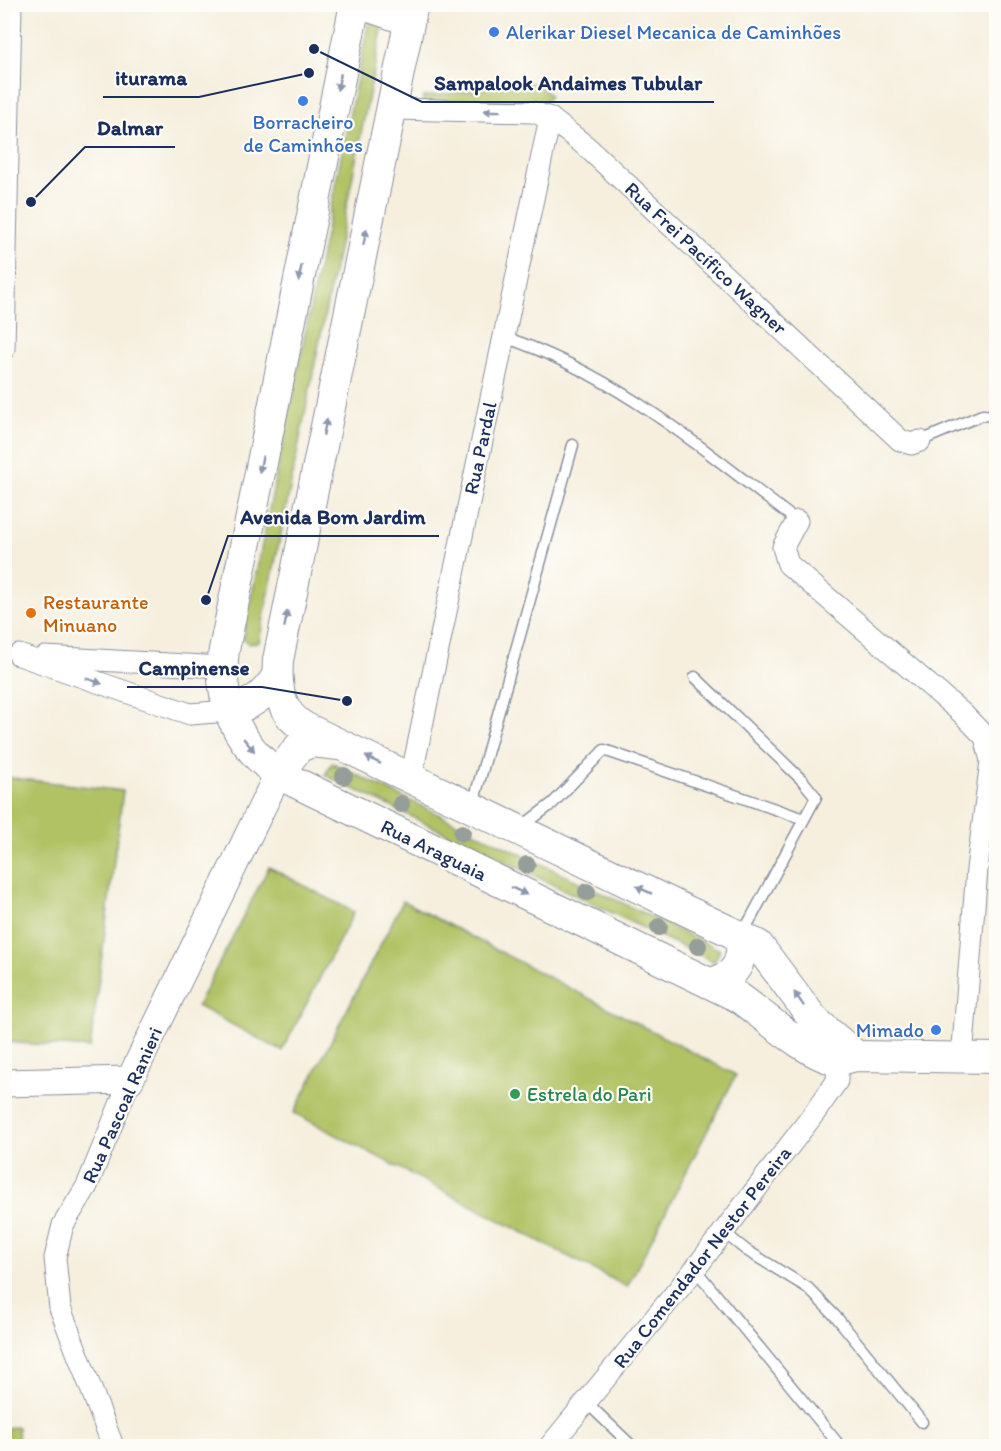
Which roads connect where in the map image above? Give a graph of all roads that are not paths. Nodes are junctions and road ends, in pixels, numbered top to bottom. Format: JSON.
{"nodes":[{"id":1,"x":11,"y":4,"type":"edge"},
{"id":2,"x":352,"y":5,"type":"edge"},
{"id":3,"x":411,"y":15,"type":"edge"},
{"id":4,"x":391,"y":109,"type":"junction"},
{"id":5,"x":550,"y":118,"type":"junction"},
{"id":6,"x":5,"y":263,"type":"edge"},
{"id":7,"x":504,"y":337,"type":"junction"},
{"id":8,"x":4,"y":349,"type":"edge"},
{"id":9,"x":996,"y":416,"type":"edge"},
{"id":10,"x":920,"y":441,"type":"joint"},
{"id":11,"x":573,"y":445,"type":"dead end"},
{"id":12,"x":797,"y":521,"type":"joint"},
{"id":13,"x":12,"y":655,"type":"edge"},
{"id":14,"x":221,"y":667,"type":"junction"},
{"id":15,"x":277,"y":676,"type":"junction"},
{"id":16,"x":695,"y":677,"type":"dead end"},
{"id":17,"x":228,"y":711,"type":"junction"},
{"id":18,"x":341,"y":745,"type":"junction"},
{"id":19,"x":278,"y":774,"type":"junction"},
{"id":20,"x":411,"y":778,"type":"junction"},
{"id":21,"x":472,"y":808,"type":"junction"},
{"id":22,"x":804,"y":819,"type":"junction"},
{"id":23,"x":518,"y":830,"type":"junction"},
{"id":24,"x":741,"y":937,"type":"junction"},
{"id":25,"x":710,"y":983,"type":"junction"},
{"id":26,"x":844,"y":1053,"type":"junction"},
{"id":27,"x":996,"y":1058,"type":"edge"},
{"id":28,"x":962,"y":1059,"type":"junction"},
{"id":29,"x":130,"y":1080,"type":"junction"},
{"id":30,"x":4,"y":1083,"type":"edge"},
{"id":31,"x":722,"y":1231,"type":"junction"},
{"id":32,"x":695,"y":1269,"type":"junction"},
{"id":33,"x":587,"y":1403,"type":"junction"},
{"id":34,"x":922,"y":1422,"type":"dead end"},
{"id":35,"x":113,"y":1446,"type":"edge"},
{"id":36,"x":550,"y":1446,"type":"edge"},
{"id":37,"x":633,"y":1446,"type":"edge"},
{"id":38,"x":840,"y":1446,"type":"edge"}],
"edges":[{"from":1,"to":6,"type":"street"},
{"from":2,"to":3,"type":"street"},
{"from":2,"to":14,"type":"main road","one_way":true},
{"from":3,"to":4,"type":"main road"},
{"from":5,"to":4,"type":"street","name":"Rua Frei Pacífico Wagner","one_way":true},
{"from":15,"to":4,"type":"main road","one_way":true},
{"from":5,"to":7,"type":"street","name":"Rua Pardal"},
{"from":5,"to":10,"type":"street","name":"Rua Frei Pacífico Wagner"},
{"from":6,"to":8,"type":"street"},
{"from":7,"to":12,"type":"lane"},
{"from":7,"to":20,"type":"street","name":"Rua Pardal"},
{"from":9,"to":10,"type":"lane","name":"Rua Frei Pacífico Wagner"},
{"from":11,"to":21,"type":"lane"},
{"from":12,"to":28,"type":"street"},
{"from":13,"to":14,"type":"street"},
{"from":13,"to":17,"type":"street","one_way":true},
{"from":14,"to":17,"type":"main road","name":"Rua Araguaia"},
{"from":15,"to":17,"type":"main road"},
{"from":15,"to":18,"type":"main road"},
{"from":16,"to":22,"type":"lane"},
{"from":17,"to":19,"type":"main road","name":"Rua Araguaia","one_way":true},
{"from":18,"to":19,"type":"main road"},
{"from":20,"to":18,"type":"main road","one_way":true},
{"from":19,"to":25,"type":"main road","name":"Rua Araguaia","one_way":true},
{"from":19,"to":29,"type":"street","name":"Rua Pascoal Ranieri"},
{"from":20,"to":21,"type":"main road"},
{"from":21,"to":23,"type":"main road"},
{"from":22,"to":23,"type":"lane"},
{"from":22,"to":24,"type":"lane"},
{"from":24,"to":23,"type":"main road","one_way":true},
{"from":24,"to":25,"type":"main road"},
{"from":26,"to":24,"type":"main road","one_way":true},
{"from":25,"to":26,"type":"main road","name":"Rua Araguaia"},
{"from":26,"to":28,"type":"main road","name":"Rua Araguaia"},
{"from":26,"to":31,"type":"street","name":"Rua Comendador Nestor Pereira"},
{"from":27,"to":28,"type":"main road","name":"Rua Araguaia"},
{"from":29,"to":30,"type":"street"},
{"from":29,"to":35,"type":"street","name":"Rua Pascoal Ranieri"},
{"from":31,"to":32,"type":"street","name":"Rua Comendador Nestor Pereira"},
{"from":31,"to":34,"type":"lane"},
{"from":32,"to":33,"type":"street","name":"Rua Comendador Nestor Pereira"},
{"from":32,"to":38,"type":"lane"},
{"from":33,"to":36,"type":"street","name":"Rua Comendador Nestor Pereira"},
{"from":33,"to":37,"type":"lane"}]}
